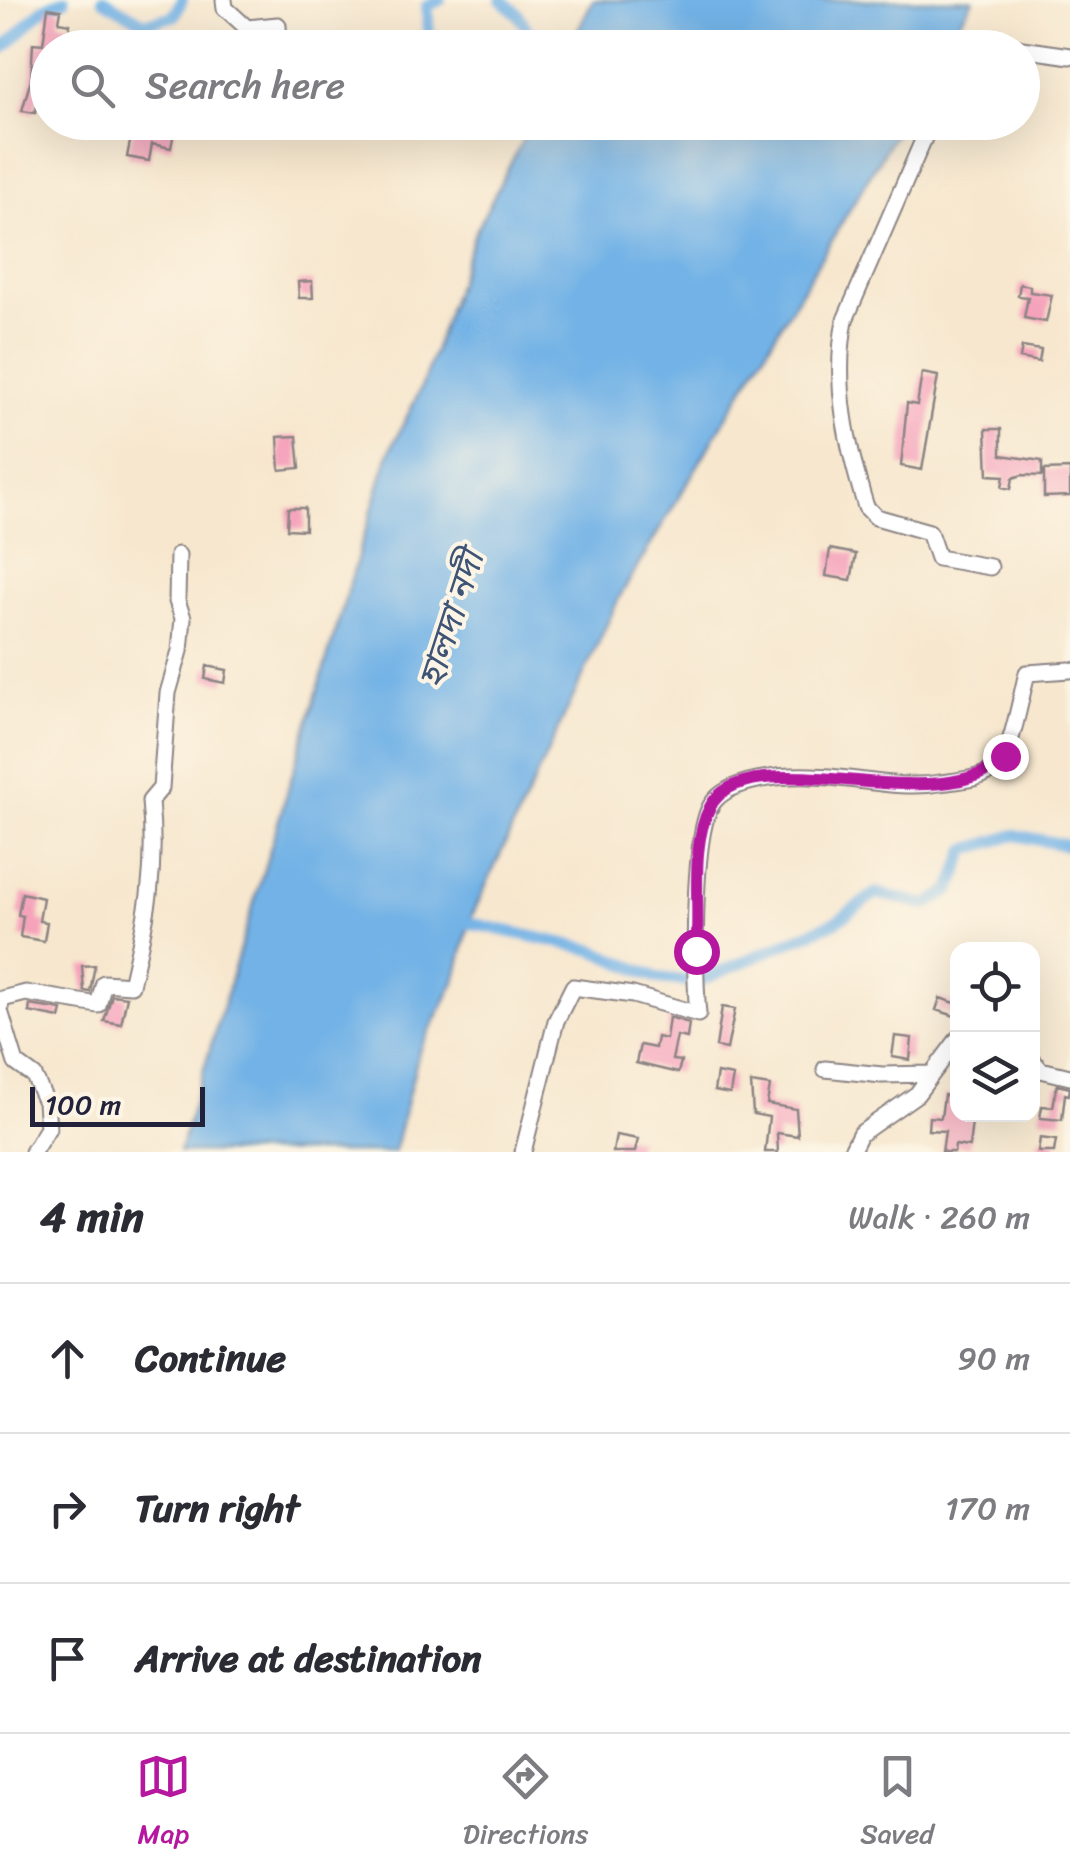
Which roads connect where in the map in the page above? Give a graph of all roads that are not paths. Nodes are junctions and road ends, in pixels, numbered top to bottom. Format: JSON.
{"nodes":[{"id":1,"x":224,"y":0,"type":"edge"},
{"id":2,"x":278,"y":30,"type":"edge"},
{"id":3,"x":1040,"y":51,"type":"edge"},
{"id":4,"x":1070,"y":56,"type":"edge"},
{"id":5,"x":923,"y":140,"type":"edge"},
{"id":6,"x":178,"y":556,"type":"dead end"},
{"id":7,"x":990,"y":567,"type":"dead end"},
{"id":8,"x":1070,"y":670,"type":"edge"},
{"id":9,"x":0,"y":1009,"type":"edge"},
{"id":10,"x":950,"y":1049,"type":"edge"},
{"id":11,"x":825,"y":1069,"type":"dead end"},
{"id":12,"x":1040,"y":1070,"type":"edge"},
{"id":13,"x":931,"y":1074,"type":"junction"},
{"id":14,"x":1070,"y":1077,"type":"edge"},
{"id":15,"x":34,"y":1152,"type":"edge"},
{"id":16,"x":523,"y":1152,"type":"edge"},
{"id":17,"x":851,"y":1152,"type":"edge"}],
"edges":[{"from":1,"to":2,"type":"street"},
{"from":3,"to":4,"type":"street"},
{"from":5,"to":7,"type":"street"},
{"from":6,"to":9,"type":"street"},
{"from":8,"to":16,"type":"street"},
{"from":9,"to":15,"type":"street"},
{"from":10,"to":13,"type":"street"},
{"from":11,"to":13,"type":"street"},
{"from":12,"to":14,"type":"street"},
{"from":13,"to":17,"type":"street"}]}
